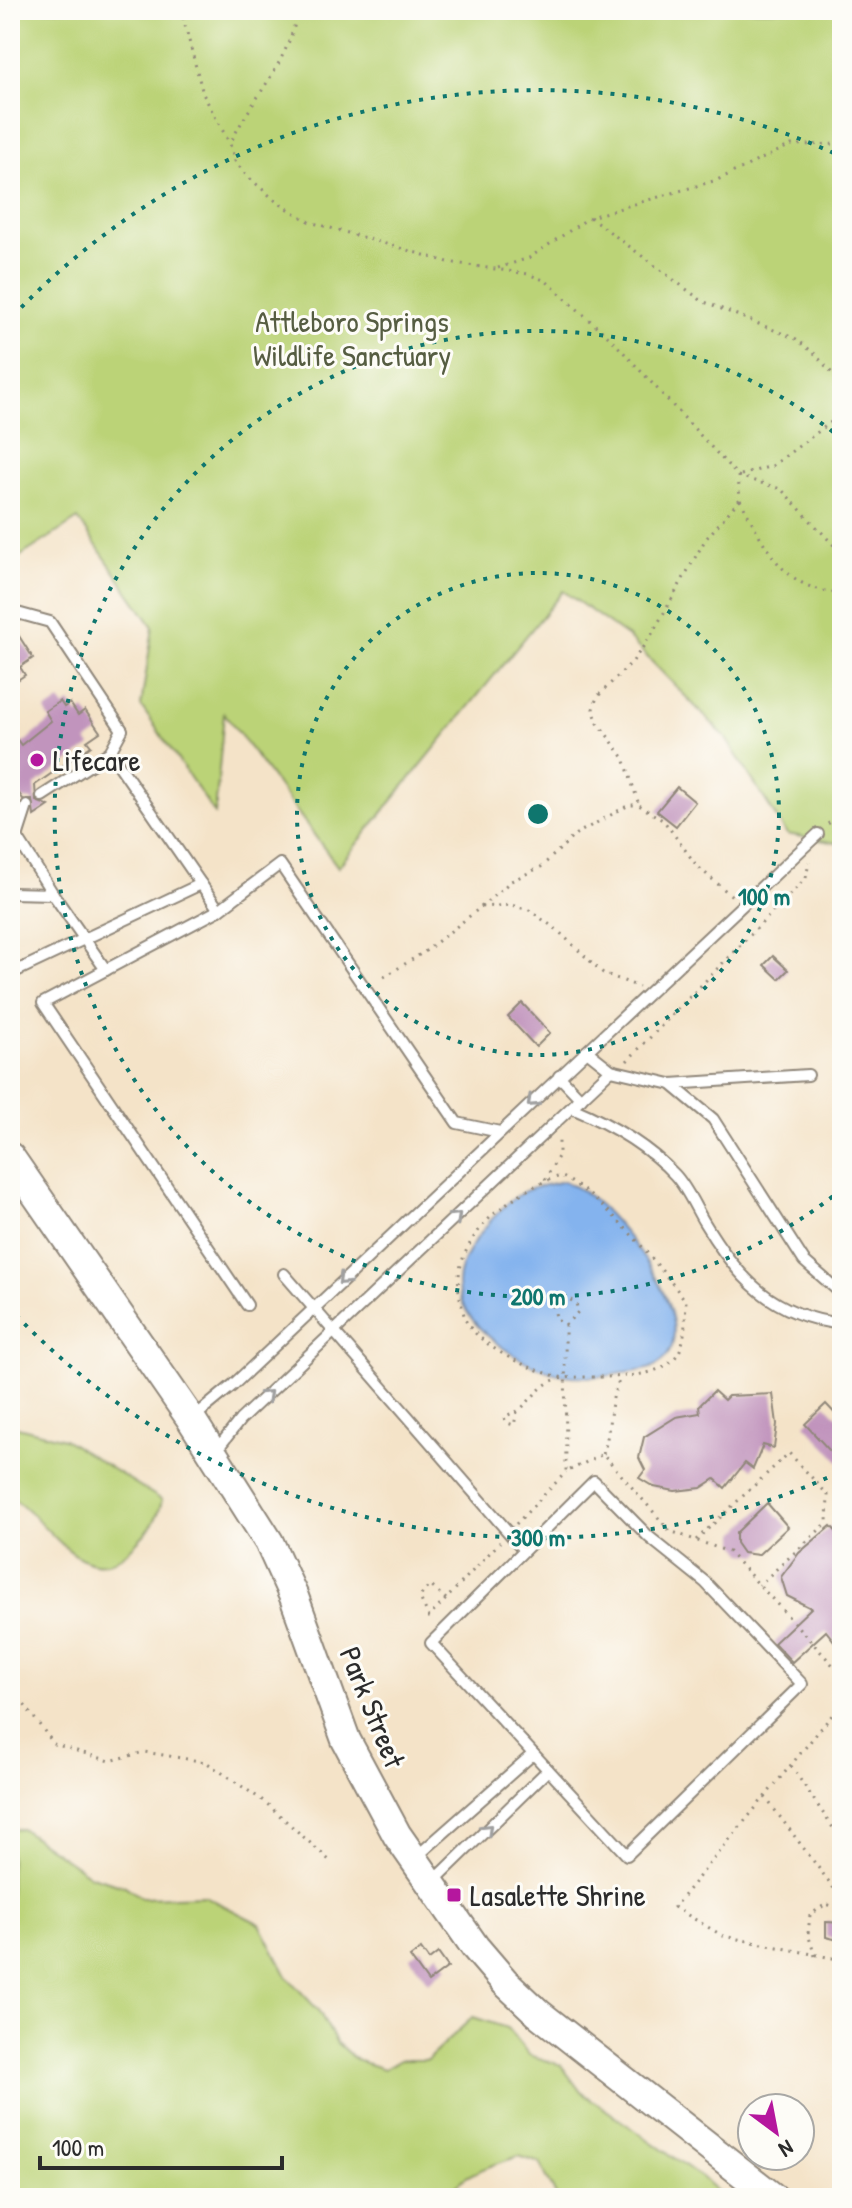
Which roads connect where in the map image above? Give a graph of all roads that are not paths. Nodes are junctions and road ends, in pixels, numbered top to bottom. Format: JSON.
{"nodes":[{"id":1,"x":10,"y":611,"type":"edge"},
{"id":2,"x":110,"y":752,"type":"junction"},
{"id":3,"x":42,"y":796,"type":"dead end"},
{"id":4,"x":27,"y":806,"type":"dead end"},
{"id":5,"x":818,"y":834,"type":"road end"},
{"id":6,"x":201,"y":884,"type":"junction"},
{"id":7,"x":10,"y":893,"type":"edge"},
{"id":8,"x":53,"y":894,"type":"junction"},
{"id":9,"x":219,"y":910,"type":"junction"},
{"id":10,"x":84,"y":939,"type":"junction"},
{"id":11,"x":106,"y":970,"type":"junction"},
{"id":12,"x":10,"y":974,"type":"edge"},
{"id":13,"x":587,"y":1051,"type":"junction"},
{"id":14,"x":611,"y":1070,"type":"junction"},
{"id":15,"x":808,"y":1075,"type":"dead end"},
{"id":16,"x":559,"y":1076,"type":"junction"},
{"id":17,"x":671,"y":1084,"type":"junction"},
{"id":18,"x":581,"y":1099,"type":"junction"},
{"id":19,"x":572,"y":1108,"type":"junction"},
{"id":20,"x":500,"y":1132,"type":"junction"},
{"id":21,"x":10,"y":1157,"type":"edge"},
{"id":22,"x":284,"y":1274,"type":"dead end"},
{"id":23,"x":842,"y":1294,"type":"edge"},
{"id":24,"x":247,"y":1305,"type":"dead end"},
{"id":25,"x":315,"y":1308,"type":"junction"},
{"id":26,"x":842,"y":1324,"type":"edge"},
{"id":27,"x":337,"y":1331,"type":"junction"},
{"id":28,"x":191,"y":1419,"type":"junction"},
{"id":29,"x":214,"y":1452,"type":"junction"},
{"id":30,"x":523,"y":1549,"type":"junction"},
{"id":31,"x":533,"y":1754,"type":"junction"},
{"id":32,"x":548,"y":1770,"type":"junction"},
{"id":33,"x":414,"y":1860,"type":"junction"},
{"id":34,"x":431,"y":1883,"type":"junction"},
{"id":35,"x":774,"y":2198,"type":"edge"}],
"edges":[{"from":1,"to":2,"type":"lane"},
{"from":2,"to":3,"type":"lane"},
{"from":2,"to":6,"type":"lane"},
{"from":4,"to":8,"type":"lane"},
{"from":5,"to":13,"type":"lane"},
{"from":6,"to":9,"type":"lane"},
{"from":6,"to":10,"type":"lane"},
{"from":7,"to":8,"type":"lane"},
{"from":8,"to":10,"type":"lane"},
{"from":9,"to":11,"type":"lane"},
{"from":9,"to":20,"type":"lane"},
{"from":10,"to":11,"type":"lane"},
{"from":10,"to":12,"type":"lane"},
{"from":11,"to":24,"type":"lane"},
{"from":13,"to":14,"type":"lane"},
{"from":13,"to":16,"type":"lane"},
{"from":14,"to":17,"type":"lane"},
{"from":14,"to":18,"type":"lane"},
{"from":15,"to":17,"type":"lane"},
{"from":16,"to":18,"type":"lane"},
{"from":16,"to":20,"type":"lane","one_way":true},
{"from":17,"to":23,"type":"lane"},
{"from":18,"to":19,"type":"lane"},
{"from":19,"to":26,"type":"lane"},
{"from":27,"to":19,"type":"lane","one_way":true},
{"from":20,"to":25,"type":"lane","one_way":true},
{"from":21,"to":28,"type":"main road","name":"Park Street"},
{"from":22,"to":25,"type":"lane"},
{"from":25,"to":27,"type":"lane"},
{"from":25,"to":28,"type":"lane"},
{"from":29,"to":27,"type":"lane","one_way":true},
{"from":27,"to":30,"type":"lane"},
{"from":28,"to":29,"type":"main road","name":"Park Street"},
{"from":29,"to":33,"type":"main road","name":"Park Street"},
{"from":30,"to":31,"type":"lane"},
{"from":30,"to":32,"type":"lane"},
{"from":31,"to":32,"type":"lane"},
{"from":31,"to":33,"type":"lane"},
{"from":34,"to":32,"type":"lane","one_way":true},
{"from":33,"to":34,"type":"main road","name":"Park Street"},
{"from":34,"to":35,"type":"main road","name":"Park Street"}]}
